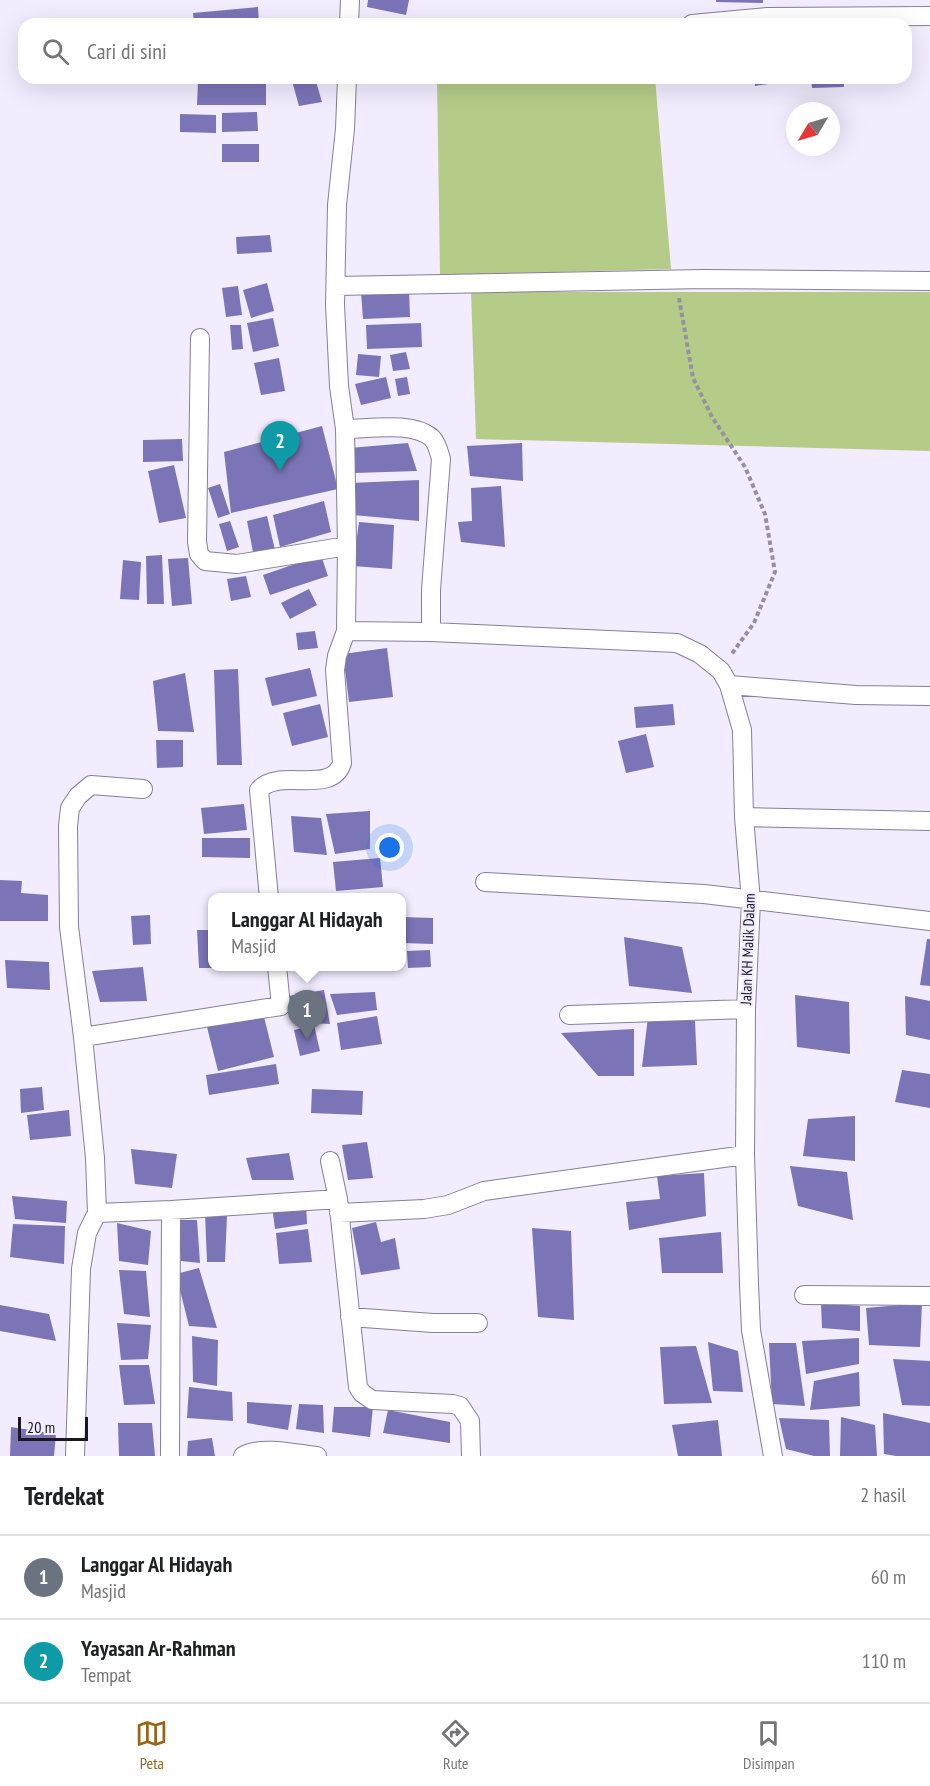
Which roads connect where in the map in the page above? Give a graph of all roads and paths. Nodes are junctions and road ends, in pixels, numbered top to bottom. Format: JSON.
{"nodes":[{"id":1,"x":350,"y":0,"type":"edge"},
{"id":2,"x":884,"y":8,"type":"edge"},
{"id":3,"x":930,"y":16,"type":"edge"},
{"id":4,"x":349,"y":18,"type":"edge"},
{"id":5,"x":756,"y":18,"type":"edge"},
{"id":6,"x":347,"y":84,"type":"edge"},
{"id":7,"x":676,"y":280,"type":"junction"},
{"id":8,"x":930,"y":281,"type":"edge"},
{"id":9,"x":336,"y":286,"type":"junction"},
{"id":10,"x":200,"y":338,"type":"dead end"},
{"id":11,"x":345,"y":429,"type":"junction"},
{"id":12,"x":347,"y":546,"type":"junction"},
{"id":13,"x":346,"y":631,"type":"junction"},
{"id":14,"x":431,"y":632,"type":"junction"},
{"id":15,"x":725,"y":678,"type":"junction"},
{"id":16,"x":930,"y":696,"type":"edge"},
{"id":17,"x":143,"y":789,"type":"dead end"},
{"id":18,"x":744,"y":817,"type":"junction"},
{"id":19,"x":930,"y":821,"type":"edge"},
{"id":20,"x":485,"y":882,"type":"dead end"},
{"id":21,"x":270,"y":893,"type":"edge"},
{"id":22,"x":751,"y":901,"type":"junction"},
{"id":23,"x":930,"y":921,"type":"edge"},
{"id":24,"x":278,"y":971,"type":"edge"},
{"id":25,"x":746,"y":1009,"type":"junction"},
{"id":26,"x":569,"y":1015,"type":"dead end"},
{"id":27,"x":83,"y":1037,"type":"junction"},
{"id":28,"x":745,"y":1155,"type":"junction"},
{"id":29,"x":330,"y":1161,"type":"dead end"},
{"id":30,"x":339,"y":1206,"type":"junction"},
{"id":31,"x":171,"y":1210,"type":"junction"},
{"id":32,"x":97,"y":1213,"type":"junction"},
{"id":33,"x":804,"y":1295,"type":"dead end"},
{"id":34,"x":930,"y":1296,"type":"edge"},
{"id":35,"x":350,"y":1317,"type":"junction"},
{"id":36,"x":478,"y":1323,"type":"dead end"},
{"id":37,"x":75,"y":1456,"type":"edge"},
{"id":38,"x":170,"y":1456,"type":"edge"},
{"id":39,"x":243,"y":1456,"type":"edge"},
{"id":40,"x":317,"y":1456,"type":"edge"},
{"id":41,"x":471,"y":1456,"type":"edge"},
{"id":42,"x":773,"y":1456,"type":"edge"}],
"edges":[{"from":1,"to":4,"type":"street"},
{"from":2,"to":3,"type":"street"},
{"from":2,"to":5,"type":"street"},
{"from":6,"to":9,"type":"street"},
{"from":7,"to":8,"type":"street"},
{"from":7,"to":9,"type":"street"},
{"from":7,"to":15,"type":"path"},
{"from":9,"to":11,"type":"street"},
{"from":10,"to":12,"type":"street"},
{"from":11,"to":12,"type":"street"},
{"from":11,"to":14,"type":"street"},
{"from":12,"to":13,"type":"street"},
{"from":13,"to":14,"type":"street"},
{"from":13,"to":21,"type":"street"},
{"from":14,"to":15,"type":"street"},
{"from":15,"to":16,"type":"street"},
{"from":15,"to":18,"type":"street","name":"Jalan KH Malik Dalam"},
{"from":17,"to":27,"type":"street"},
{"from":18,"to":19,"type":"street"},
{"from":18,"to":22,"type":"street","name":"Jalan KH Malik Dalam"},
{"from":20,"to":22,"type":"street"},
{"from":22,"to":23,"type":"street"},
{"from":22,"to":25,"type":"street","name":"Jalan KH Malik Dalam"},
{"from":24,"to":27,"type":"street"},
{"from":25,"to":26,"type":"street"},
{"from":25,"to":28,"type":"street","name":"Jalan KH Malik Dalam"},
{"from":27,"to":32,"type":"street"},
{"from":28,"to":30,"type":"street"},
{"from":28,"to":42,"type":"street","name":"Jalan KH Malik Dalam"},
{"from":29,"to":30,"type":"street"},
{"from":30,"to":31,"type":"street"},
{"from":30,"to":35,"type":"street"},
{"from":31,"to":32,"type":"street"},
{"from":31,"to":38,"type":"street"},
{"from":32,"to":37,"type":"street"},
{"from":33,"to":34,"type":"street"},
{"from":35,"to":36,"type":"street"},
{"from":35,"to":41,"type":"street"},
{"from":39,"to":40,"type":"street"}]}
